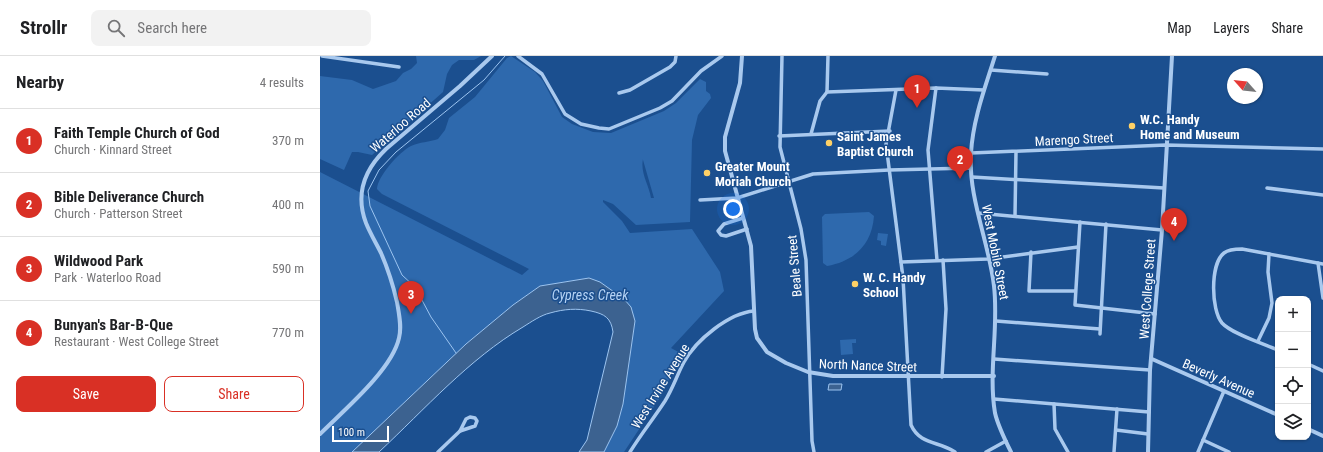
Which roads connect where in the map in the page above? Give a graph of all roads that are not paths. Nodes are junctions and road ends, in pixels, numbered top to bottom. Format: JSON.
{"nodes":[{"id":1,"x":322,"y":56,"type":"edge"},
{"id":2,"x":492,"y":56,"type":"edge"},
{"id":3,"x":518,"y":56,"type":"edge"},
{"id":4,"x":676,"y":56,"type":"edge"},
{"id":5,"x":722,"y":56,"type":"edge"},
{"id":6,"x":742,"y":56,"type":"edge"},
{"id":7,"x":782,"y":56,"type":"edge"},
{"id":8,"x":828,"y":56,"type":"edge"},
{"id":9,"x":995,"y":56,"type":"edge"},
{"id":10,"x":1172,"y":56,"type":"edge"},
{"id":11,"x":399,"y":67,"type":"dead end"},
{"id":12,"x":991,"y":70,"type":"junction"},
{"id":13,"x":1047,"y":74,"type":"dead end"},
{"id":14,"x":936,"y":88,"type":"junction"},
{"id":15,"x":896,"y":90,"type":"junction"},
{"id":16,"x":984,"y":90,"type":"junction"},
{"id":17,"x":827,"y":92,"type":"junction"},
{"id":18,"x":619,"y":93,"type":"dead end"},
{"id":19,"x":890,"y":131,"type":"junction"},
{"id":20,"x":811,"y":134,"type":"junction"},
{"id":21,"x":779,"y":136,"type":"junction"},
{"id":22,"x":1166,"y":145,"type":"junction"},
{"id":23,"x":1323,"y":149,"type":"edge"},
{"id":24,"x":1016,"y":152,"type":"junction"},
{"id":25,"x":971,"y":153,"type":"junction"},
{"id":26,"x":971,"y":168,"type":"junction"},
{"id":27,"x":929,"y":169,"type":"junction"},
{"id":28,"x":888,"y":170,"type":"junction"},
{"id":29,"x":972,"y":177,"type":"junction"},
{"id":30,"x":1016,"y":180,"type":"junction"},
{"id":31,"x":788,"y":181,"type":"junction"},
{"id":32,"x":1164,"y":188,"type":"junction"},
{"id":33,"x":1267,"y":188,"type":"dead end"},
{"id":34,"x":1323,"y":195,"type":"edge"},
{"id":35,"x":737,"y":198,"type":"junction"},
{"id":36,"x":700,"y":200,"type":"dead end"},
{"id":37,"x":978,"y":213,"type":"junction"},
{"id":38,"x":1015,"y":216,"type":"junction"},
{"id":39,"x":743,"y":218,"type":"junction"},
{"id":40,"x":1080,"y":222,"type":"junction"},
{"id":41,"x":1106,"y":224,"type":"junction"},
{"id":42,"x":747,"y":230,"type":"junction"},
{"id":43,"x":1162,"y":230,"type":"junction"},
{"id":44,"x":1078,"y":247,"type":"junction"},
{"id":45,"x":1031,"y":252,"type":"junction"},
{"id":46,"x":1269,"y":254,"type":"junction"},
{"id":47,"x":988,"y":258,"type":"junction"},
{"id":48,"x":937,"y":260,"type":"junction"},
{"id":49,"x":944,"y":260,"type":"junction"},
{"id":50,"x":901,"y":262,"type":"junction"},
{"id":51,"x":1318,"y":263,"type":"junction"},
{"id":52,"x":1323,"y":264,"type":"edge"},
{"id":53,"x":1075,"y":291,"type":"junction"},
{"id":54,"x":1323,"y":298,"type":"edge"},
{"id":55,"x":1101,"y":309,"type":"junction"},
{"id":56,"x":754,"y":311,"type":"junction"},
{"id":57,"x":1156,"y":314,"type":"junction"},
{"id":58,"x":996,"y":321,"type":"junction"},
{"id":59,"x":1100,"y":329,"type":"junction"},
{"id":60,"x":1100,"y":334,"type":"dead end"},
{"id":61,"x":1258,"y":341,"type":"junction"},
{"id":62,"x":1275,"y":349,"type":"edge"},
{"id":63,"x":994,"y":359,"type":"junction"},
{"id":64,"x":1152,"y":359,"type":"junction"},
{"id":65,"x":1311,"y":365,"type":"edge"},
{"id":66,"x":1150,"y":370,"type":"junction"},
{"id":67,"x":1323,"y":371,"type":"edge"},
{"id":68,"x":808,"y":372,"type":"junction"},
{"id":69,"x":994,"y":376,"type":"junction"},
{"id":70,"x":909,"y":377,"type":"junction"},
{"id":71,"x":942,"y":377,"type":"junction"},
{"id":72,"x":1224,"y":391,"type":"junction"},
{"id":73,"x":994,"y":399,"type":"junction"},
{"id":74,"x":1054,"y":404,"type":"junction"},
{"id":75,"x":1117,"y":409,"type":"junction"},
{"id":76,"x":1149,"y":412,"type":"junction"},
{"id":77,"x":1275,"y":414,"type":"edge"},
{"id":78,"x":1116,"y":430,"type":"junction"},
{"id":79,"x":1311,"y":430,"type":"edge"},
{"id":80,"x":460,"y":431,"type":"junction"},
{"id":81,"x":320,"y":434,"type":"edge"},
{"id":82,"x":1148,"y":434,"type":"junction"},
{"id":83,"x":1323,"y":436,"type":"edge"},
{"id":84,"x":1203,"y":440,"type":"junction"},
{"id":85,"x":1006,"y":442,"type":"junction"},
{"id":86,"x":438,"y":452,"type":"edge"},
{"id":87,"x":630,"y":452,"type":"edge"},
{"id":88,"x":814,"y":452,"type":"edge"},
{"id":89,"x":955,"y":452,"type":"edge"},
{"id":90,"x":986,"y":452,"type":"edge"},
{"id":91,"x":1011,"y":452,"type":"edge"},
{"id":92,"x":1068,"y":452,"type":"edge"},
{"id":93,"x":1114,"y":452,"type":"edge"},
{"id":94,"x":1148,"y":452,"type":"edge"},
{"id":95,"x":1198,"y":452,"type":"edge"},
{"id":96,"x":1229,"y":452,"type":"edge"}],
"edges":[{"from":1,"to":11,"type":"street"},
{"from":2,"to":81,"type":"street","name":"Waterloo Road"},
{"from":3,"to":5,"type":"street"},
{"from":4,"to":18,"type":"street"},
{"from":6,"to":35,"type":"street"},
{"from":7,"to":21,"type":"street","name":"Beale Street"},
{"from":8,"to":17,"type":"street"},
{"from":9,"to":12,"type":"street","name":"West Mobile Street"},
{"from":10,"to":22,"type":"street","name":"West College Street"},
{"from":12,"to":13,"type":"street"},
{"from":12,"to":16,"type":"street","name":"West Mobile Street"},
{"from":14,"to":15,"type":"street"},
{"from":14,"to":16,"type":"street"},
{"from":14,"to":27,"type":"street"},
{"from":15,"to":17,"type":"street"},
{"from":15,"to":19,"type":"street"},
{"from":16,"to":25,"type":"street","name":"West Mobile Street"},
{"from":17,"to":20,"type":"street"},
{"from":19,"to":20,"type":"street"},
{"from":19,"to":28,"type":"street"},
{"from":20,"to":21,"type":"street"},
{"from":21,"to":31,"type":"street","name":"Beale Street"},
{"from":22,"to":23,"type":"street","name":"Marengo Street"},
{"from":22,"to":24,"type":"street","name":"Marengo Street"},
{"from":22,"to":32,"type":"street","name":"West College Street"},
{"from":24,"to":25,"type":"street","name":"Marengo Street"},
{"from":24,"to":30,"type":"street"},
{"from":25,"to":26,"type":"street","name":"West Mobile Street"},
{"from":26,"to":27,"type":"street"},
{"from":26,"to":29,"type":"street","name":"West Mobile Street"},
{"from":27,"to":28,"type":"street"},
{"from":27,"to":48,"type":"street"},
{"from":28,"to":31,"type":"street"},
{"from":28,"to":50,"type":"street"},
{"from":29,"to":30,"type":"street"},
{"from":29,"to":37,"type":"street","name":"West Mobile Street"},
{"from":30,"to":32,"type":"street"},
{"from":30,"to":38,"type":"street"},
{"from":31,"to":35,"type":"street"},
{"from":31,"to":68,"type":"street","name":"Beale Street"},
{"from":32,"to":43,"type":"street","name":"West College Street"},
{"from":33,"to":34,"type":"street"},
{"from":35,"to":36,"type":"street"},
{"from":35,"to":39,"type":"street"},
{"from":37,"to":38,"type":"street"},
{"from":37,"to":47,"type":"street","name":"West Mobile Street"},
{"from":38,"to":40,"type":"street"},
{"from":39,"to":42,"type":"street"},
{"from":39,"to":42,"type":"street"},
{"from":40,"to":41,"type":"street"},
{"from":40,"to":44,"type":"street"},
{"from":41,"to":43,"type":"street"},
{"from":41,"to":55,"type":"street"},
{"from":42,"to":56,"type":"street"},
{"from":43,"to":57,"type":"street","name":"West College Street"},
{"from":44,"to":45,"type":"street"},
{"from":44,"to":53,"type":"street"},
{"from":45,"to":47,"type":"street"},
{"from":45,"to":53,"type":"street"},
{"from":46,"to":51,"type":"street"},
{"from":46,"to":61,"type":"street"},
{"from":46,"to":61,"type":"street"},
{"from":47,"to":49,"type":"street"},
{"from":47,"to":58,"type":"street","name":"West Mobile Street"},
{"from":48,"to":49,"type":"street"},
{"from":48,"to":50,"type":"street"},
{"from":49,"to":71,"type":"street"},
{"from":50,"to":70,"type":"street"},
{"from":51,"to":52,"type":"street"},
{"from":51,"to":54,"type":"street"},
{"from":53,"to":55,"type":"street"},
{"from":55,"to":57,"type":"street"},
{"from":55,"to":59,"type":"street"},
{"from":56,"to":68,"type":"street","name":"North Nance Street"},
{"from":56,"to":87,"type":"street","name":"West Irvine Avenue"},
{"from":57,"to":64,"type":"street","name":"West College Street"},
{"from":58,"to":59,"type":"street"},
{"from":58,"to":63,"type":"street","name":"West Mobile Street"},
{"from":59,"to":60,"type":"street"},
{"from":61,"to":62,"type":"street"},
{"from":63,"to":66,"type":"street"},
{"from":63,"to":69,"type":"street","name":"West Mobile Street"},
{"from":64,"to":66,"type":"street","name":"West College Street"},
{"from":64,"to":72,"type":"street","name":"Beverly Avenue"},
{"from":65,"to":67,"type":"street"},
{"from":66,"to":76,"type":"street","name":"West College Street"},
{"from":68,"to":70,"type":"street","name":"North Nance Street"},
{"from":68,"to":88,"type":"street","name":"Beale Street"},
{"from":69,"to":71,"type":"street","name":"North Nance Street"},
{"from":69,"to":73,"type":"street","name":"West Mobile Street"},
{"from":70,"to":71,"type":"street","name":"North Nance Street"},
{"from":70,"to":89,"type":"street"},
{"from":72,"to":77,"type":"street","name":"Beverly Avenue"},
{"from":72,"to":84,"type":"street"},
{"from":73,"to":74,"type":"street"},
{"from":73,"to":85,"type":"street","name":"West Mobile Street"},
{"from":74,"to":75,"type":"street"},
{"from":74,"to":92,"type":"street"},
{"from":75,"to":76,"type":"street"},
{"from":75,"to":78,"type":"street"},
{"from":76,"to":82,"type":"street","name":"West College Street"},
{"from":78,"to":82,"type":"street"},
{"from":78,"to":93,"type":"street"},
{"from":79,"to":83,"type":"street"},
{"from":80,"to":80,"type":"street"},
{"from":80,"to":86,"type":"street"},
{"from":82,"to":94,"type":"street","name":"West College Street"},
{"from":84,"to":95,"type":"street"},
{"from":84,"to":96,"type":"street"},
{"from":85,"to":90,"type":"street"},
{"from":85,"to":91,"type":"street","name":"West Mobile Street"}]}
